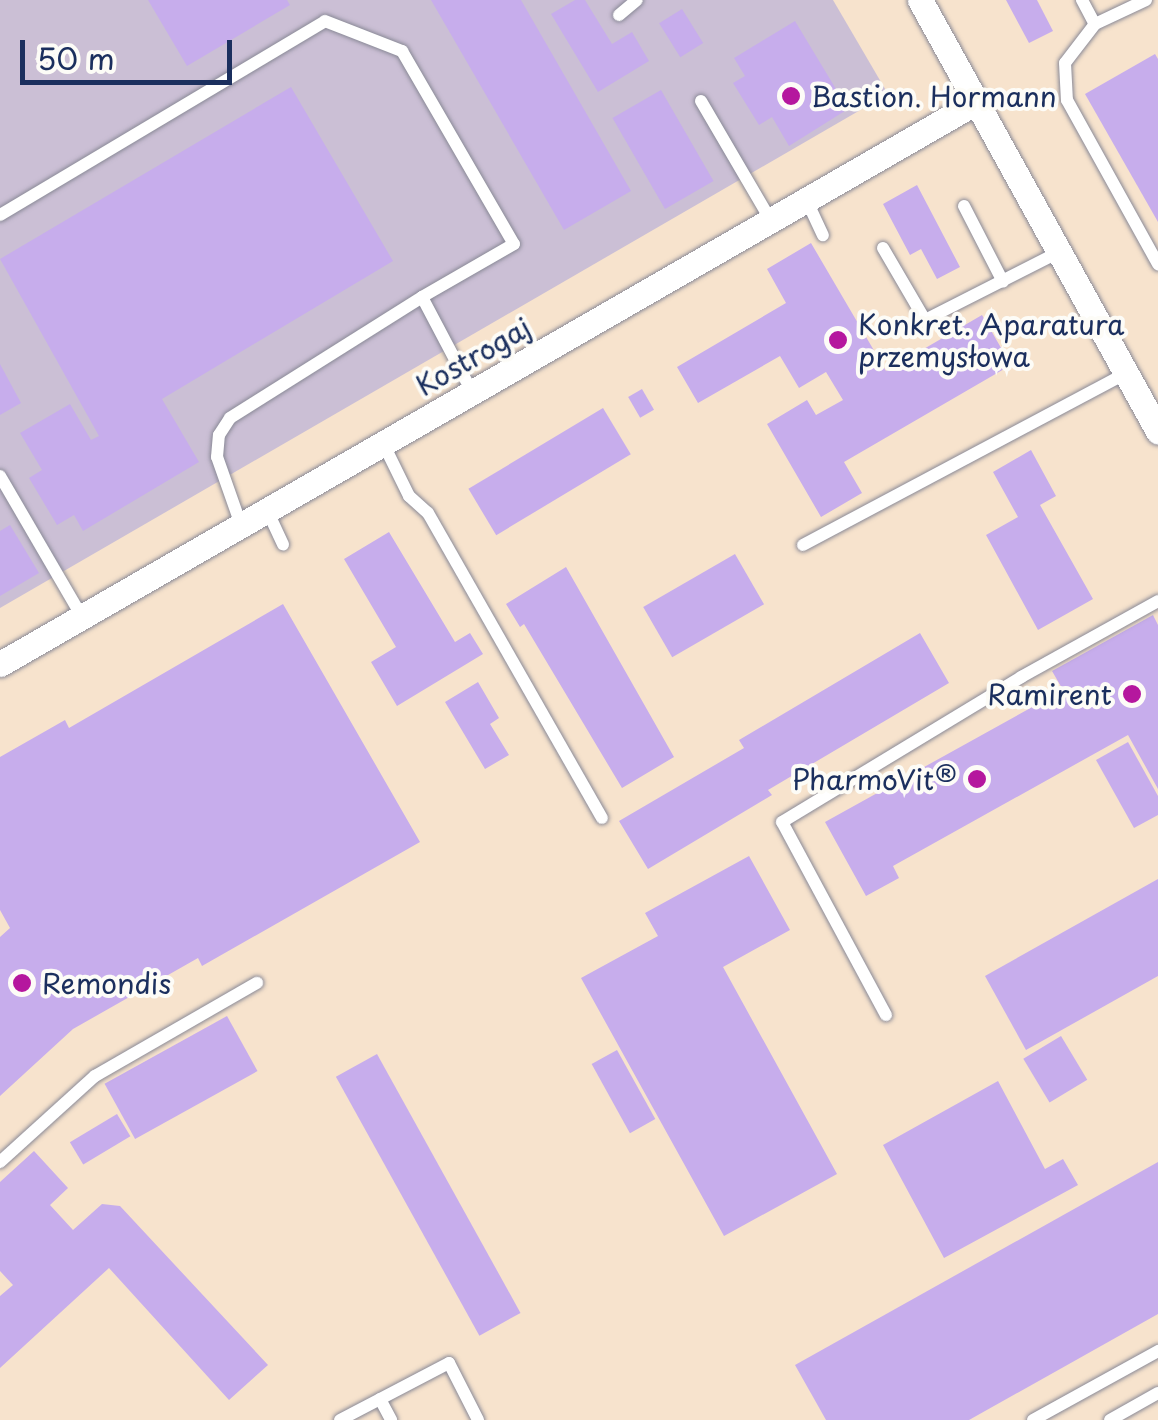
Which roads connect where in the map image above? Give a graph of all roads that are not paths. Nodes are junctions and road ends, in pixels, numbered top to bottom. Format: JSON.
{"nodes":[{"id":1,"x":638,"y":0,"type":"edge"},
{"id":2,"x":920,"y":0,"type":"edge"},
{"id":3,"x":1082,"y":0,"type":"edge"},
{"id":4,"x":1150,"y":0,"type":"edge"},
{"id":5,"x":1158,"y":8,"type":"edge"},
{"id":6,"x":620,"y":15,"type":"dead end"},
{"id":7,"x":1095,"y":24,"type":"junction"},
{"id":8,"x":700,"y":101,"type":"dead end"},
{"id":9,"x":976,"y":102,"type":"junction"},
{"id":10,"x":806,"y":199,"type":"junction"},
{"id":11,"x":964,"y":206,"type":"dead end"},
{"id":12,"x":0,"y":215,"type":"edge"},
{"id":13,"x":770,"y":219,"type":"junction"},
{"id":14,"x":823,"y":234,"type":"dead end"},
{"id":15,"x":882,"y":248,"type":"dead end"},
{"id":16,"x":1059,"y":252,"type":"junction"},
{"id":17,"x":1158,"y":264,"type":"edge"},
{"id":18,"x":1003,"y":282,"type":"junction"},
{"id":19,"x":422,"y":297,"type":"junction"},
{"id":20,"x":1126,"y":373,"type":"junction"},
{"id":21,"x":472,"y":392,"type":"junction"},
{"id":22,"x":1158,"y":432,"type":"edge"},
{"id":23,"x":383,"y":443,"type":"junction"},
{"id":24,"x":0,"y":476,"type":"edge"},
{"id":25,"x":267,"y":510,"type":"junction"},
{"id":26,"x":241,"y":525,"type":"junction"},
{"id":27,"x":283,"y":544,"type":"dead end"},
{"id":28,"x":804,"y":545,"type":"dead end"},
{"id":29,"x":1158,"y":601,"type":"edge"},
{"id":30,"x":82,"y":617,"type":"junction"},
{"id":31,"x":0,"y":664,"type":"edge"},
{"id":32,"x":602,"y":818,"type":"dead end"},
{"id":33,"x":257,"y":983,"type":"dead end"},
{"id":34,"x":886,"y":1015,"type":"dead end"},
{"id":35,"x":0,"y":1162,"type":"edge"},
{"id":36,"x":1158,"y":1351,"type":"edge"},
{"id":37,"x":1158,"y":1393,"type":"edge"},
{"id":38,"x":380,"y":1399,"type":"junction"},
{"id":39,"x":340,"y":1420,"type":"edge"},
{"id":40,"x":391,"y":1420,"type":"edge"},
{"id":41,"x":478,"y":1420,"type":"edge"},
{"id":42,"x":1034,"y":1420,"type":"edge"},
{"id":43,"x":1110,"y":1420,"type":"edge"}],
"edges":[{"from":1,"to":6,"type":"lane"},
{"from":2,"to":9,"type":"street"},
{"from":3,"to":7,"type":"lane"},
{"from":4,"to":5,"type":"lane"},
{"from":4,"to":7,"type":"lane"},
{"from":7,"to":17,"type":"lane"},
{"from":8,"to":13,"type":"lane"},
{"from":9,"to":10,"type":"street","name":"Kostrogaj"},
{"from":9,"to":16,"type":"street"},
{"from":10,"to":13,"type":"street","name":"Kostrogaj"},
{"from":10,"to":14,"type":"lane"},
{"from":11,"to":18,"type":"lane"},
{"from":12,"to":19,"type":"lane"},
{"from":13,"to":21,"type":"street","name":"Kostrogaj"},
{"from":15,"to":18,"type":"lane"},
{"from":16,"to":18,"type":"lane"},
{"from":16,"to":20,"type":"street"},
{"from":19,"to":21,"type":"lane"},
{"from":19,"to":26,"type":"lane"},
{"from":20,"to":22,"type":"street"},
{"from":20,"to":28,"type":"lane"},
{"from":21,"to":23,"type":"street","name":"Kostrogaj"},
{"from":23,"to":25,"type":"street","name":"Kostrogaj"},
{"from":23,"to":32,"type":"lane"},
{"from":24,"to":30,"type":"lane"},
{"from":25,"to":26,"type":"street","name":"Kostrogaj"},
{"from":25,"to":27,"type":"lane"},
{"from":26,"to":30,"type":"street","name":"Kostrogaj"},
{"from":29,"to":34,"type":"lane"},
{"from":30,"to":31,"type":"street","name":"Kostrogaj"},
{"from":33,"to":35,"type":"lane"},
{"from":36,"to":42,"type":"lane"},
{"from":37,"to":43,"type":"lane"},
{"from":38,"to":39,"type":"lane"},
{"from":38,"to":40,"type":"lane"},
{"from":38,"to":41,"type":"lane"}]}
